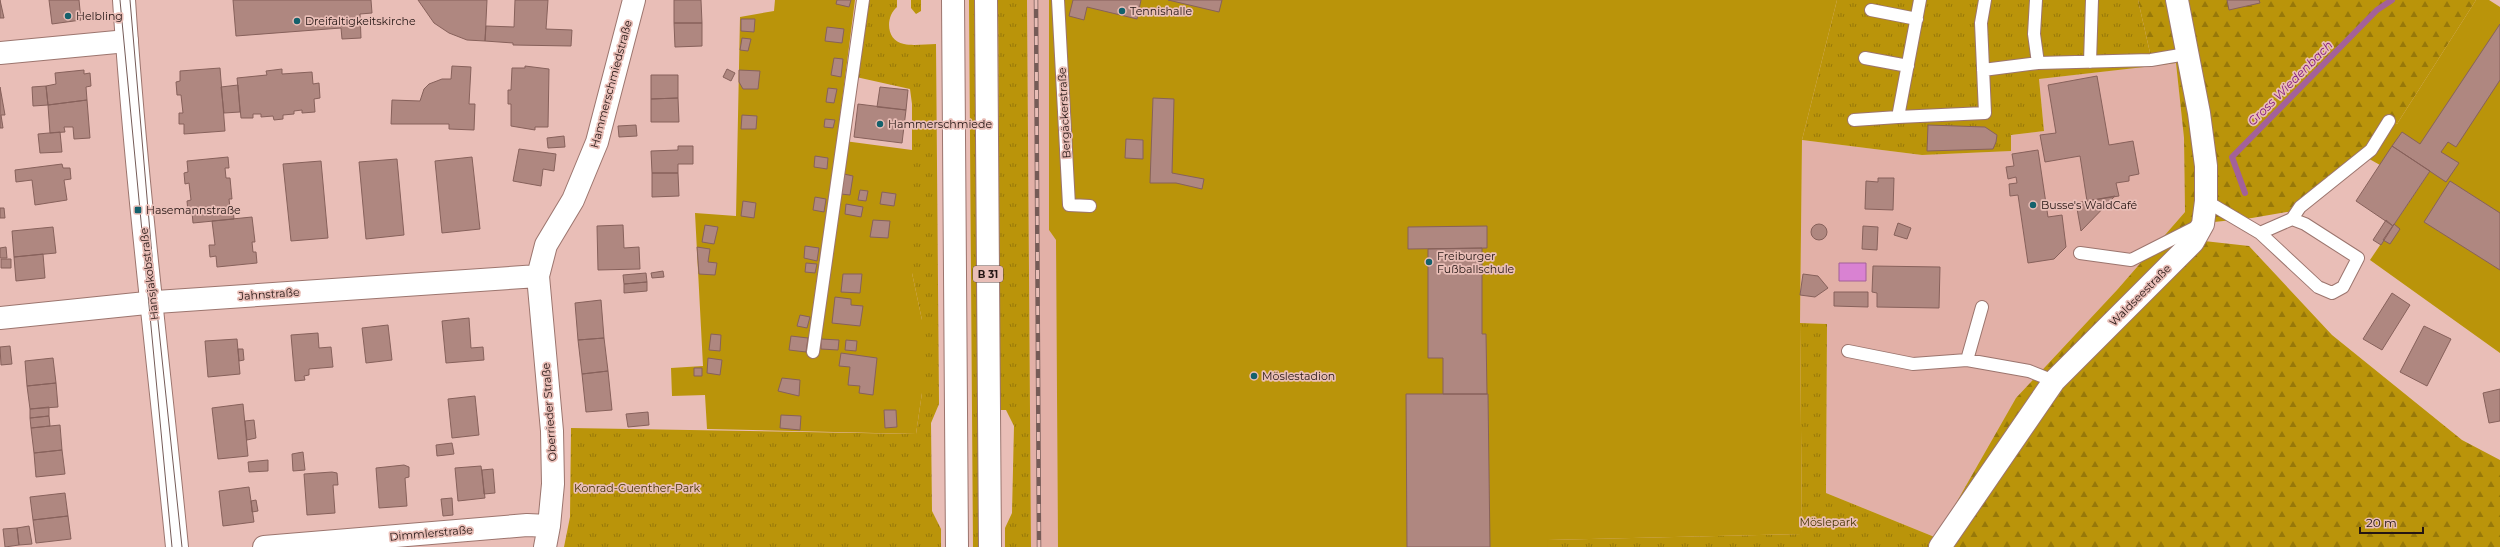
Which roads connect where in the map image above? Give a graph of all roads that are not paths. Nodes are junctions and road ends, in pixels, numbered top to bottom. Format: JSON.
{"nodes":[{"id":1,"x":124,"y":0,"type":"edge"},
{"id":2,"x":634,"y":0,"type":"edge"},
{"id":3,"x":863,"y":0,"type":"edge"},
{"id":4,"x":953,"y":0,"type":"edge"},
{"id":5,"x":986,"y":0,"type":"edge"},
{"id":6,"x":1058,"y":0,"type":"edge"},
{"id":7,"x":1920,"y":0,"type":"edge"},
{"id":8,"x":1985,"y":0,"type":"edge"},
{"id":9,"x":2036,"y":0,"type":"edge"},
{"id":10,"x":2092,"y":0,"type":"edge"},
{"id":11,"x":2177,"y":0,"type":"edge"},
{"id":12,"x":1871,"y":10,"type":"dead end"},
{"id":13,"x":1917,"y":19,"type":"junction"},
{"id":14,"x":127,"y":41,"type":"junction"},
{"id":15,"x":0,"y":53,"type":"edge"},
{"id":16,"x":2186,"y":54,"type":"junction"},
{"id":17,"x":1865,"y":58,"type":"dead end"},
{"id":18,"x":2090,"y":62,"type":"junction"},
{"id":19,"x":2038,"y":63,"type":"junction"},
{"id":20,"x":1908,"y":66,"type":"junction"},
{"id":21,"x":1983,"y":70,"type":"junction"},
{"id":22,"x":1898,"y":117,"type":"junction"},
{"id":23,"x":1854,"y":120,"type":"dead end"},
{"id":24,"x":2389,"y":120,"type":"dead end"},
{"id":25,"x":2206,"y":201,"type":"junction"},
{"id":26,"x":1090,"y":206,"type":"dead end"},
{"id":27,"x":2292,"y":219,"type":"junction"},
{"id":28,"x":2203,"y":224,"type":"junction"},
{"id":29,"x":2260,"y":233,"type":"junction"},
{"id":30,"x":2080,"y":253,"type":"dead end"},
{"id":31,"x":538,"y":276,"type":"junction"},
{"id":32,"x":153,"y":302,"type":"junction"},
{"id":33,"x":1982,"y":306,"type":"dead end"},
{"id":34,"x":0,"y":318,"type":"edge"},
{"id":35,"x":1848,"y":351,"type":"dead end"},
{"id":36,"x":813,"y":352,"type":"dead end"},
{"id":37,"x":1967,"y":360,"type":"junction"},
{"id":38,"x":2054,"y":381,"type":"junction"},
{"id":39,"x":550,"y":526,"type":"junction"},
{"id":40,"x":178,"y":547,"type":"edge"},
{"id":41,"x":264,"y":547,"type":"edge"},
{"id":42,"x":545,"y":547,"type":"edge"},
{"id":43,"x":957,"y":547,"type":"edge"},
{"id":44,"x":990,"y":547,"type":"edge"},
{"id":45,"x":1940,"y":547,"type":"edge"}],
"edges":[{"from":1,"to":14,"type":"main road","name":"Hansjakobstraße"},
{"from":2,"to":31,"type":"main road","name":"Hammerschmiedstraße"},
{"from":3,"to":36,"type":"lane"},
{"from":4,"to":43,"type":"main road"},
{"from":5,"to":44,"type":"main road","number":"B 31"},
{"from":6,"to":26,"type":"lane","name":"Bergäckerstraße"},
{"from":7,"to":13,"type":"lane"},
{"from":8,"to":21,"type":"lane"},
{"from":9,"to":19,"type":"lane"},
{"from":10,"to":18,"type":"lane"},
{"from":11,"to":16,"type":"main road","name":"Waldseestraße"},
{"from":12,"to":13,"type":"lane"},
{"from":13,"to":20,"type":"lane"},
{"from":14,"to":15,"type":"main road"},
{"from":14,"to":32,"type":"main road","name":"Hansjakobstraße"},
{"from":16,"to":18,"type":"lane"},
{"from":16,"to":25,"type":"main road","name":"Waldseestraße"},
{"from":17,"to":20,"type":"lane"},
{"from":18,"to":19,"type":"lane"},
{"from":19,"to":21,"type":"lane"},
{"from":20,"to":22,"type":"lane"},
{"from":21,"to":22,"type":"lane"},
{"from":22,"to":23,"type":"lane"},
{"from":24,"to":27,"type":"lane"},
{"from":25,"to":28,"type":"main road","name":"Waldseestraße"},
{"from":25,"to":29,"type":"lane"},
{"from":27,"to":29,"type":"lane"},
{"from":27,"to":29,"type":"lane"},
{"from":28,"to":30,"type":"lane"},
{"from":28,"to":38,"type":"main road","name":"Waldseestraße"},
{"from":31,"to":32,"type":"main road","name":"Jahnstraße"},
{"from":31,"to":39,"type":"main road","name":"Oberrieder Straße"},
{"from":32,"to":34,"type":"main road","name":"Jahnstraße"},
{"from":32,"to":40,"type":"main road","name":"Hansjakobstraße"},
{"from":33,"to":37,"type":"lane"},
{"from":35,"to":37,"type":"lane"},
{"from":37,"to":38,"type":"lane"},
{"from":38,"to":45,"type":"main road","name":"Waldseestraße"},
{"from":39,"to":41,"type":"main road","name":"Dimmlerstraße"},
{"from":39,"to":42,"type":"main road","name":"Oberrieder Straße"}]}
